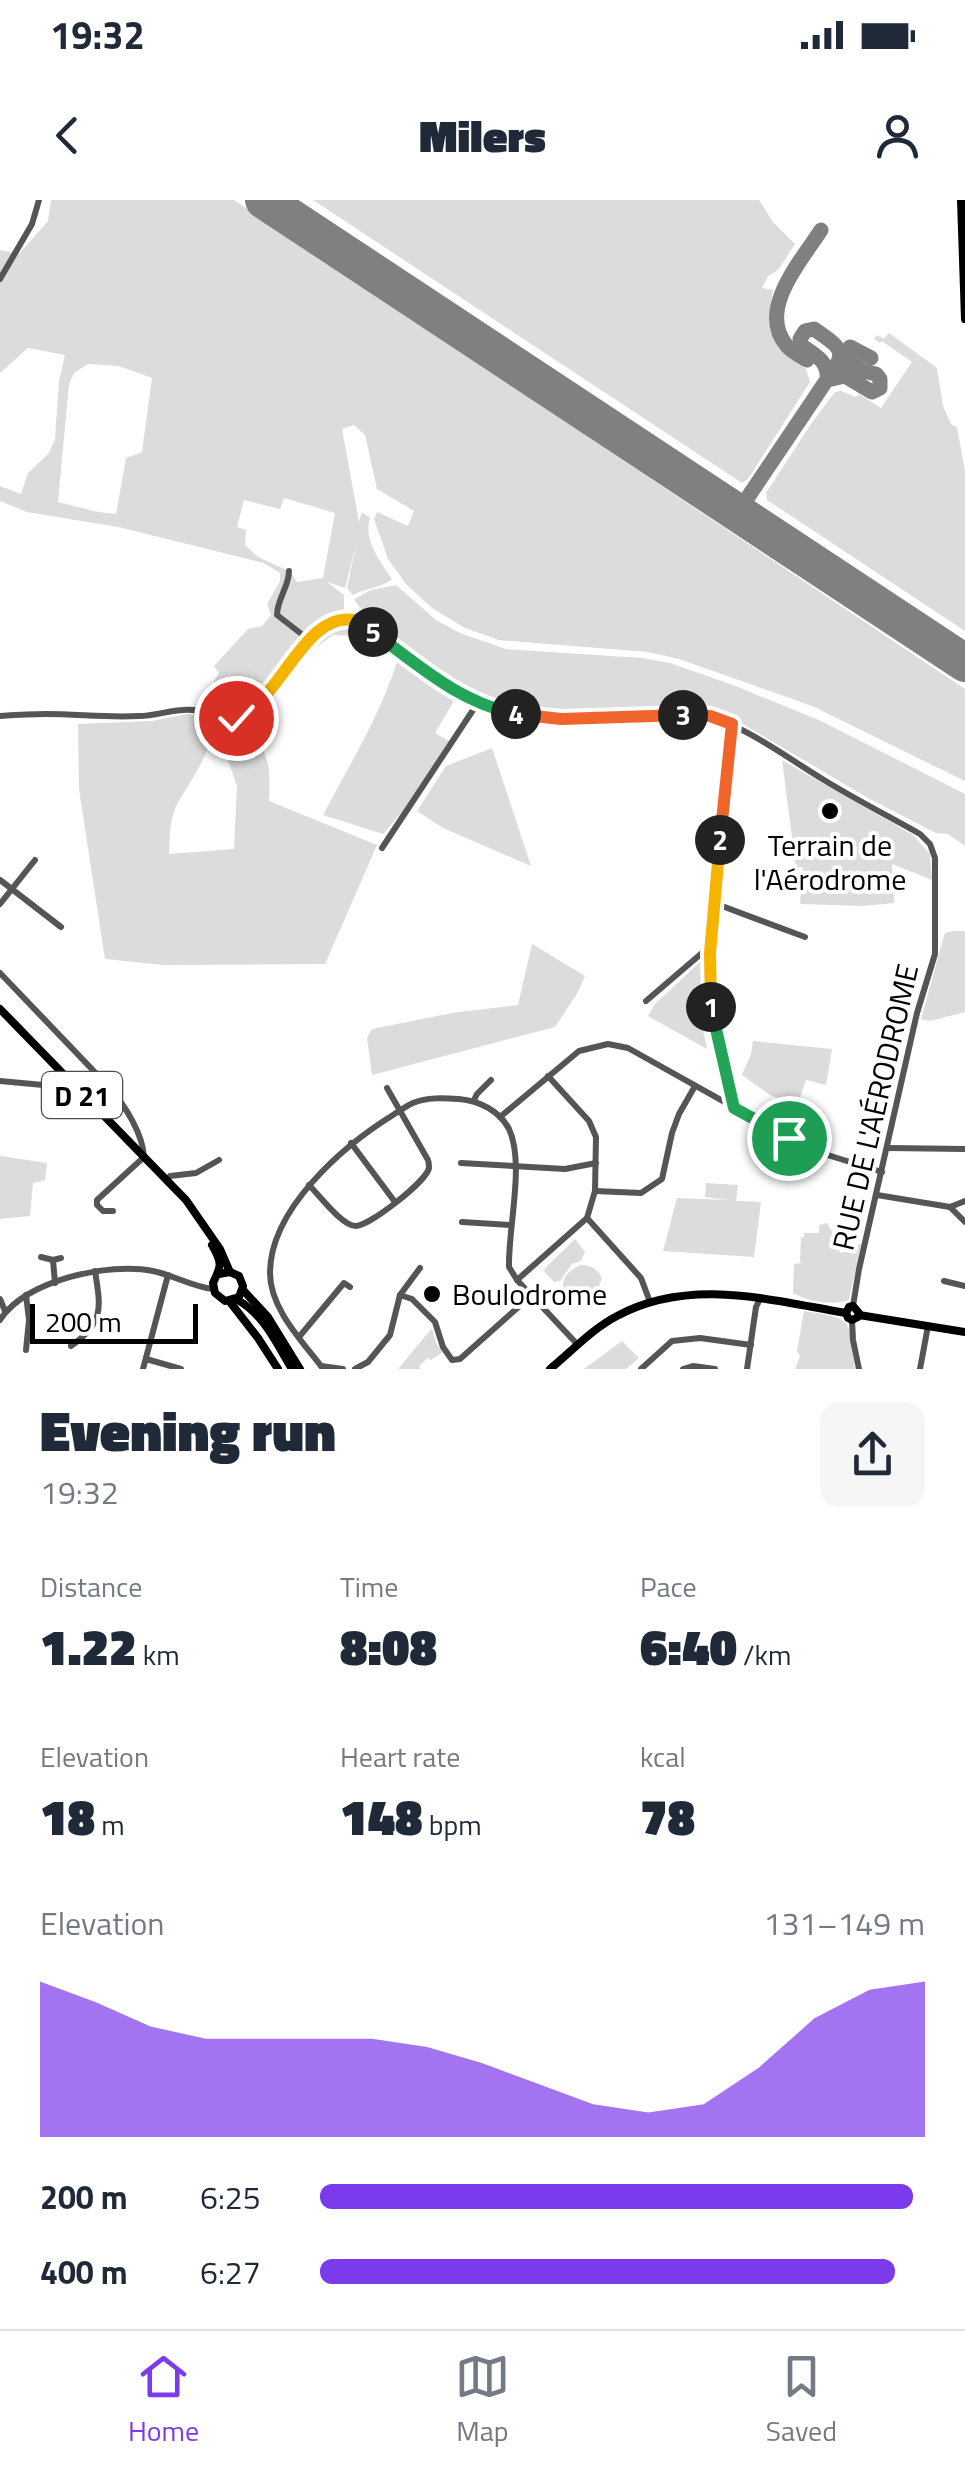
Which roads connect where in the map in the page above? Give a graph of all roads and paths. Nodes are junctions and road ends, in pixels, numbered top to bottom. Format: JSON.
{"nodes":[{"id":1,"x":39,"y":200,"type":"edge"},
{"id":2,"x":960,"y":200,"type":"edge"},
{"id":3,"x":0,"y":278,"type":"edge"},
{"id":4,"x":965,"y":319,"type":"edge"},
{"id":5,"x":289,"y":571,"type":"dead end"},
{"id":6,"x":308,"y":640,"type":"junction"},
{"id":7,"x":477,"y":704,"type":"junction"},
{"id":8,"x":0,"y":716,"type":"edge"},
{"id":9,"x":732,"y":724,"type":"junction"},
{"id":10,"x":382,"y":848,"type":"dead end"},
{"id":11,"x":35,"y":860,"type":"dead end"},
{"id":12,"x":0,"y":880,"type":"edge"},
{"id":13,"x":12,"y":889,"type":"junction"},
{"id":14,"x":714,"y":902,"type":"junction"},
{"id":15,"x":0,"y":904,"type":"edge"},
{"id":16,"x":61,"y":928,"type":"dead end"},
{"id":17,"x":805,"y":937,"type":"dead end"},
{"id":18,"x":710,"y":946,"type":"junction"},
{"id":19,"x":0,"y":972,"type":"edge"},
{"id":20,"x":646,"y":1001,"type":"dead end"},
{"id":21,"x":0,"y":1008,"type":"edge"},
{"id":22,"x":548,"y":1076,"type":"junction"},
{"id":23,"x":0,"y":1080,"type":"edge"},
{"id":24,"x":68,"y":1080,"type":"junction"},
{"id":25,"x":491,"y":1080,"type":"dead end"},
{"id":26,"x":695,"y":1086,"type":"junction"},
{"id":27,"x":730,"y":1087,"type":"junction"},
{"id":28,"x":110,"y":1088,"type":"junction"},
{"id":29,"x":388,"y":1088,"type":"dead end"},
{"id":30,"x":86,"y":1099,"type":"junction"},
{"id":31,"x":474,"y":1100,"type":"junction"},
{"id":32,"x":719,"y":1100,"type":"junction"},
{"id":33,"x":734,"y":1108,"type":"junction"},
{"id":34,"x":400,"y":1111,"type":"junction"},
{"id":35,"x":500,"y":1117,"type":"junction"},
{"id":36,"x":350,"y":1143,"type":"junction"},
{"id":37,"x":888,"y":1148,"type":"junction"},
{"id":38,"x":965,"y":1149,"type":"edge"},
{"id":39,"x":144,"y":1157,"type":"junction"},
{"id":40,"x":219,"y":1160,"type":"dead end"},
{"id":41,"x":596,"y":1163,"type":"junction"},
{"id":42,"x":461,"y":1164,"type":"dead end"},
{"id":43,"x":514,"y":1166,"type":"junction"},
{"id":44,"x":882,"y":1172,"type":"junction"},
{"id":45,"x":167,"y":1180,"type":"junction"},
{"id":46,"x":309,"y":1185,"type":"junction"},
{"id":47,"x":595,"y":1192,"type":"junction"},
{"id":48,"x":877,"y":1196,"type":"junction"},
{"id":49,"x":965,"y":1201,"type":"edge"},
{"id":50,"x":395,"y":1202,"type":"junction"},
{"id":51,"x":950,"y":1206,"type":"junction"},
{"id":52,"x":114,"y":1210,"type":"dead end"},
{"id":53,"x":587,"y":1218,"type":"junction"},
{"id":54,"x":462,"y":1222,"type":"dead end"},
{"id":55,"x":965,"y":1222,"type":"edge"},
{"id":56,"x":511,"y":1225,"type":"junction"},
{"id":57,"x":41,"y":1257,"type":"dead end"},
{"id":58,"x":420,"y":1268,"type":"dead end"},
{"id":59,"x":95,"y":1271,"type":"junction"},
{"id":60,"x":230,"y":1272,"type":"junction"},
{"id":61,"x":168,"y":1274,"type":"junction"},
{"id":62,"x":516,"y":1280,"type":"junction"},
{"id":63,"x":216,"y":1281,"type":"junction"},
{"id":64,"x":944,"y":1281,"type":"dead end"},
{"id":65,"x":56,"y":1282,"type":"junction"},
{"id":66,"x":965,"y":1286,"type":"edge"},
{"id":67,"x":350,"y":1287,"type":"dead end"},
{"id":68,"x":243,"y":1290,"type":"junction"},
{"id":69,"x":26,"y":1294,"type":"junction"},
{"id":70,"x":400,"y":1294,"type":"junction"},
{"id":71,"x":532,"y":1295,"type":"junction"},
{"id":72,"x":0,"y":1299,"type":"edge"},
{"id":73,"x":760,"y":1299,"type":"junction"},
{"id":74,"x":233,"y":1300,"type":"junction"},
{"id":75,"x":650,"y":1302,"type":"junction"},
{"id":76,"x":5,"y":1311,"type":"junction"},
{"id":77,"x":853,"y":1313,"type":"junction"},
{"id":78,"x":0,"y":1320,"type":"edge"},
{"id":79,"x":928,"y":1326,"type":"junction"},
{"id":80,"x":965,"y":1332,"type":"edge"},
{"id":81,"x":300,"y":1337,"type":"junction"},
{"id":82,"x":577,"y":1344,"type":"junction"},
{"id":83,"x":751,"y":1345,"type":"junction"},
{"id":84,"x":71,"y":1346,"type":"dead end"},
{"id":85,"x":26,"y":1350,"type":"dead end"},
{"id":86,"x":146,"y":1359,"type":"junction"},
{"id":87,"x":452,"y":1360,"type":"junction"},
{"id":88,"x":298,"y":1367,"type":"edge"},
{"id":89,"x":320,"y":1368,"type":"edge"},
{"id":90,"x":143,"y":1369,"type":"edge"},
{"id":91,"x":182,"y":1369,"type":"edge"},
{"id":92,"x":278,"y":1369,"type":"edge"},
{"id":93,"x":343,"y":1369,"type":"edge"},
{"id":94,"x":355,"y":1369,"type":"edge"},
{"id":95,"x":460,"y":1369,"type":"edge"},
{"id":96,"x":550,"y":1369,"type":"edge"},
{"id":97,"x":641,"y":1369,"type":"edge"},
{"id":98,"x":683,"y":1369,"type":"edge"},
{"id":99,"x":715,"y":1369,"type":"edge"},
{"id":100,"x":747,"y":1369,"type":"edge"},
{"id":101,"x":859,"y":1369,"type":"edge"},
{"id":102,"x":920,"y":1369,"type":"edge"}],
"edges":[{"from":1,"to":3,"type":"street"},
{"from":2,"to":4,"type":"main road"},
{"from":5,"to":6,"type":"street"},
{"from":6,"to":7,"type":"street"},
{"from":6,"to":8,"type":"street"},
{"from":7,"to":9,"type":"street"},
{"from":7,"to":10,"type":"street"},
{"from":9,"to":14,"type":"street"},
{"from":9,"to":37,"type":"street","name":"RUE DE L'AÉRODROME"},
{"from":11,"to":13,"type":"street"},
{"from":12,"to":13,"type":"street"},
{"from":13,"to":15,"type":"street"},
{"from":13,"to":16,"type":"street"},
{"from":14,"to":17,"type":"street"},
{"from":14,"to":18,"type":"street"},
{"from":18,"to":20,"type":"street"},
{"from":18,"to":27,"type":"street"},
{"from":19,"to":28,"type":"street"},
{"from":21,"to":24,"type":"main road","number":"D 21"},
{"from":22,"to":26,"type":"street"},
{"from":22,"to":35,"type":"street"},
{"from":22,"to":41,"type":"street"},
{"from":23,"to":24,"type":"street"},
{"from":24,"to":30,"type":"main road","number":"D 21"},
{"from":25,"to":31,"type":"street"},
{"from":26,"to":32,"type":"street"},
{"from":26,"to":47,"type":"street"},
{"from":27,"to":32,"type":"street"},
{"from":27,"to":33,"type":"street"},
{"from":28,"to":30,"type":"street"},
{"from":28,"to":39,"type":"street"},
{"from":29,"to":34,"type":"street"},
{"from":30,"to":39,"type":"main road","number":"D 21"},
{"from":31,"to":34,"type":"street"},
{"from":31,"to":35,"type":"street"},
{"from":32,"to":33,"type":"street"},
{"from":33,"to":44,"type":"street"},
{"from":34,"to":36,"type":"street"},
{"from":34,"to":50,"type":"street"},
{"from":35,"to":43,"type":"street"},
{"from":36,"to":46,"type":"street"},
{"from":36,"to":50,"type":"street"},
{"from":37,"to":38,"type":"street"},
{"from":37,"to":44,"type":"street","name":"RUE DE L'AÉRODROME"},
{"from":39,"to":45,"type":"main road","number":"D 21"},
{"from":39,"to":52,"type":"street"},
{"from":40,"to":45,"type":"street"},
{"from":41,"to":43,"type":"street"},
{"from":41,"to":47,"type":"street"},
{"from":42,"to":43,"type":"street"},
{"from":43,"to":56,"type":"street"},
{"from":44,"to":48,"type":"street","name":"RUE DE L'AÉRODROME"},
{"from":45,"to":60,"type":"main road","number":"D 21"},
{"from":45,"to":63,"type":"main road","number":"D 21"},
{"from":46,"to":50,"type":"street"},
{"from":46,"to":81,"type":"street"},
{"from":47,"to":53,"type":"street"},
{"from":48,"to":51,"type":"street"},
{"from":48,"to":77,"type":"street","name":"RUE DE L'AÉRODROME"},
{"from":49,"to":51,"type":"street"},
{"from":51,"to":55,"type":"street"},
{"from":53,"to":62,"type":"street"},
{"from":53,"to":75,"type":"street"},
{"from":54,"to":56,"type":"street"},
{"from":56,"to":62,"type":"street"},
{"from":57,"to":65,"type":"street"},
{"from":58,"to":70,"type":"street"},
{"from":59,"to":61,"type":"street"},
{"from":59,"to":65,"type":"street"},
{"from":59,"to":84,"type":"street"},
{"from":60,"to":63,"type":"main road"},
{"from":60,"to":68,"type":"main road"},
{"from":61,"to":63,"type":"street"},
{"from":61,"to":86,"type":"street"},
{"from":62,"to":71,"type":"street"},
{"from":63,"to":74,"type":"main road"},
{"from":64,"to":66,"type":"street"},
{"from":65,"to":69,"type":"street"},
{"from":67,"to":81,"type":"street"},
{"from":68,"to":74,"type":"main road"},
{"from":68,"to":88,"type":"main road"},
{"from":69,"to":76,"type":"street"},
{"from":69,"to":85,"type":"street"},
{"from":70,"to":87,"type":"street"},
{"from":70,"to":94,"type":"street"},
{"from":71,"to":82,"type":"street"},
{"from":71,"to":87,"type":"street"},
{"from":72,"to":76,"type":"street"},
{"from":73,"to":75,"type":"main road"},
{"from":73,"to":77,"type":"main road"},
{"from":73,"to":83,"type":"street"},
{"from":74,"to":88,"type":"main road"},
{"from":74,"to":92,"type":"main road"},
{"from":75,"to":82,"type":"main road"},
{"from":76,"to":78,"type":"street"},
{"from":77,"to":79,"type":"main road"},
{"from":77,"to":101,"type":"street","name":"RUE DE L'AÉRODROME"},
{"from":79,"to":80,"type":"main road"},
{"from":79,"to":102,"type":"street"},
{"from":81,"to":89,"type":"street"},
{"from":82,"to":96,"type":"main road"},
{"from":83,"to":97,"type":"street"},
{"from":83,"to":100,"type":"street"},
{"from":86,"to":90,"type":"street"},
{"from":86,"to":91,"type":"street"},
{"from":87,"to":95,"type":"street"},
{"from":89,"to":93,"type":"street"},
{"from":98,"to":99,"type":"street"}]}
